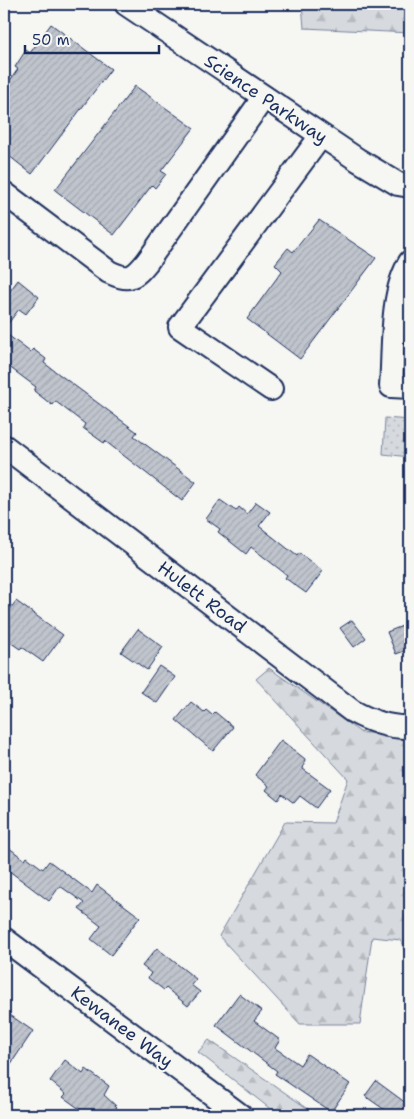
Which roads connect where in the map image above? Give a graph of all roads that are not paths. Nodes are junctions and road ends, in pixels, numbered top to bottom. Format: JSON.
{"nodes":[{"id":1,"x":126,"y":4,"type":"edge"},
{"id":2,"x":264,"y":97,"type":"junction"},
{"id":3,"x":321,"y":136,"type":"junction"},
{"id":4,"x":410,"y":186,"type":"edge"},
{"id":5,"x":4,"y":193,"type":"edge"},
{"id":6,"x":410,"y":262,"type":"edge"},
{"id":7,"x":410,"y":387,"type":"edge"},
{"id":8,"x":271,"y":389,"type":"dead end"},
{"id":9,"x":4,"y":446,"type":"edge"},
{"id":10,"x":410,"y":727,"type":"edge"},
{"id":11,"x":4,"y":939,"type":"edge"},
{"id":12,"x":240,"y":1115,"type":"edge"}],
"edges":[{"from":1,"to":2,"type":"street","name":"Science Parkway"},
{"from":2,"to":3,"type":"street","name":"Science Parkway"},
{"from":2,"to":5,"type":"street"},
{"from":3,"to":4,"type":"street","name":"Science Parkway"},
{"from":3,"to":8,"type":"street"},
{"from":6,"to":7,"type":"street"},
{"from":9,"to":10,"type":"street","name":"Hulett Road"},
{"from":11,"to":12,"type":"street","name":"Kewanee Way"}]}
